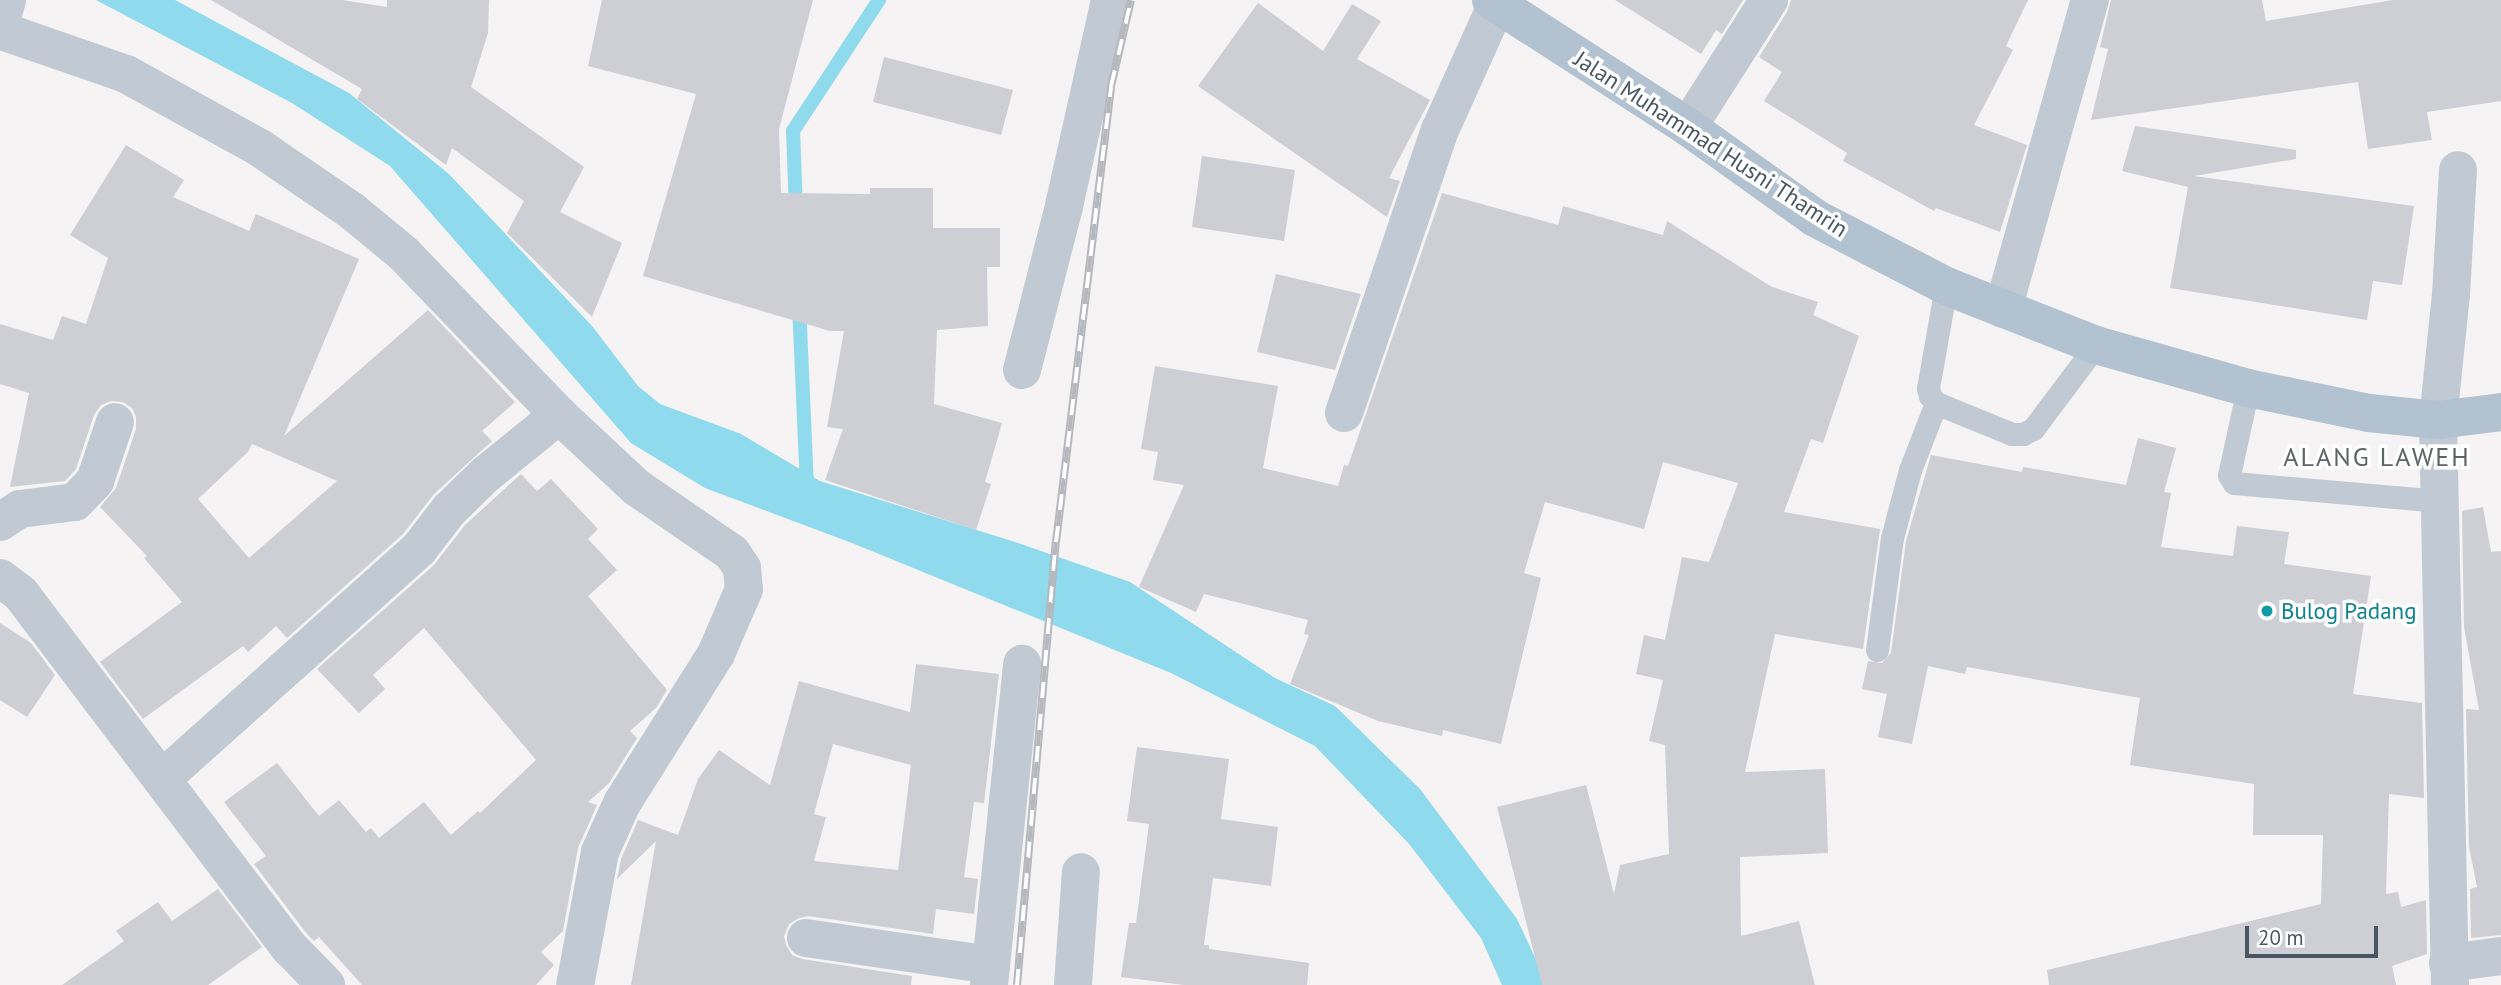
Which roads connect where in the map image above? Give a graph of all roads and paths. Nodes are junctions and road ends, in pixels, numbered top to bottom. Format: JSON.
{"nodes":[{"id":1,"x":6,"y":0,"type":"edge"},
{"id":2,"x":1110,"y":0,"type":"edge"},
{"id":3,"x":1769,"y":0,"type":"edge"},
{"id":4,"x":2090,"y":0,"type":"edge"},
{"id":5,"x":1494,"y":2,"type":"edge"},
{"id":6,"x":1688,"y":127,"type":"junction"},
{"id":7,"x":2458,"y":170,"type":"dead end"},
{"id":8,"x":1946,"y":286,"type":"junction"},
{"id":9,"x":2003,"y":309,"type":"junction"},
{"id":10,"x":2096,"y":345,"type":"junction"},
{"id":11,"x":1022,"y":370,"type":"dead end"},
{"id":12,"x":2248,"y":388,"type":"junction"},
{"id":13,"x":1936,"y":403,"type":"junction"},
{"id":14,"x":2501,"y":412,"type":"edge"},
{"id":15,"x":1344,"y":414,"type":"dead end"},
{"id":16,"x":559,"y":415,"type":"junction"},
{"id":17,"x":2438,"y":420,"type":"junction"},
{"id":18,"x":115,"y":422,"type":"dead end"},
{"id":19,"x":2440,"y":501,"type":"junction"},
{"id":20,"x":0,"y":522,"type":"edge"},
{"id":21,"x":0,"y":578,"type":"edge"},
{"id":22,"x":1877,"y":650,"type":"dead end"},
{"id":23,"x":1022,"y":664,"type":"dead end"},
{"id":24,"x":163,"y":778,"type":"junction"},
{"id":25,"x":1081,"y":872,"type":"dead end"},
{"id":26,"x":806,"y":939,"type":"dead end"},
{"id":27,"x":2501,"y":956,"type":"edge"},
{"id":28,"x":2449,"y":974,"type":"edge"},
{"id":29,"x":990,"y":975,"type":"edge"},
{"id":30,"x":326,"y":985,"type":"edge"},
{"id":31,"x":575,"y":985,"type":"edge"},
{"id":32,"x":1073,"y":985,"type":"edge"}],
"edges":[{"from":1,"to":16,"type":"street"},
{"from":2,"to":11,"type":"street"},
{"from":3,"to":6,"type":"street"},
{"from":4,"to":9,"type":"street"},
{"from":5,"to":6,"type":"main road","name":"Jalan Muhammad Husni Thamrin"},
{"from":5,"to":15,"type":"street"},
{"from":6,"to":8,"type":"main road","name":"Jalan Muhammad Husni Thamrin"},
{"from":7,"to":17,"type":"street"},
{"from":8,"to":9,"type":"main road","name":"Jalan Muhammad Husni Thamrin"},
{"from":8,"to":13,"type":"lane"},
{"from":9,"to":10,"type":"main road","name":"Jalan Muhammad Husni Thamrin"},
{"from":10,"to":12,"type":"main road","name":"Jalan Muhammad Husni Thamrin"},
{"from":10,"to":13,"type":"lane"},
{"from":12,"to":17,"type":"main road","name":"Jalan Muhammad Husni Thamrin"},
{"from":12,"to":19,"type":"lane"},
{"from":13,"to":22,"type":"lane"},
{"from":14,"to":17,"type":"main road","name":"Jalan Muhammad Husni Thamrin"},
{"from":16,"to":24,"type":"street"},
{"from":16,"to":31,"type":"street"},
{"from":17,"to":19,"type":"street"},
{"from":18,"to":20,"type":"street"},
{"from":19,"to":28,"type":"street"},
{"from":21,"to":24,"type":"street"},
{"from":23,"to":29,"type":"street"},
{"from":24,"to":30,"type":"street"},
{"from":25,"to":32,"type":"street"},
{"from":26,"to":29,"type":"street"},
{"from":27,"to":28,"type":"street"}]}
